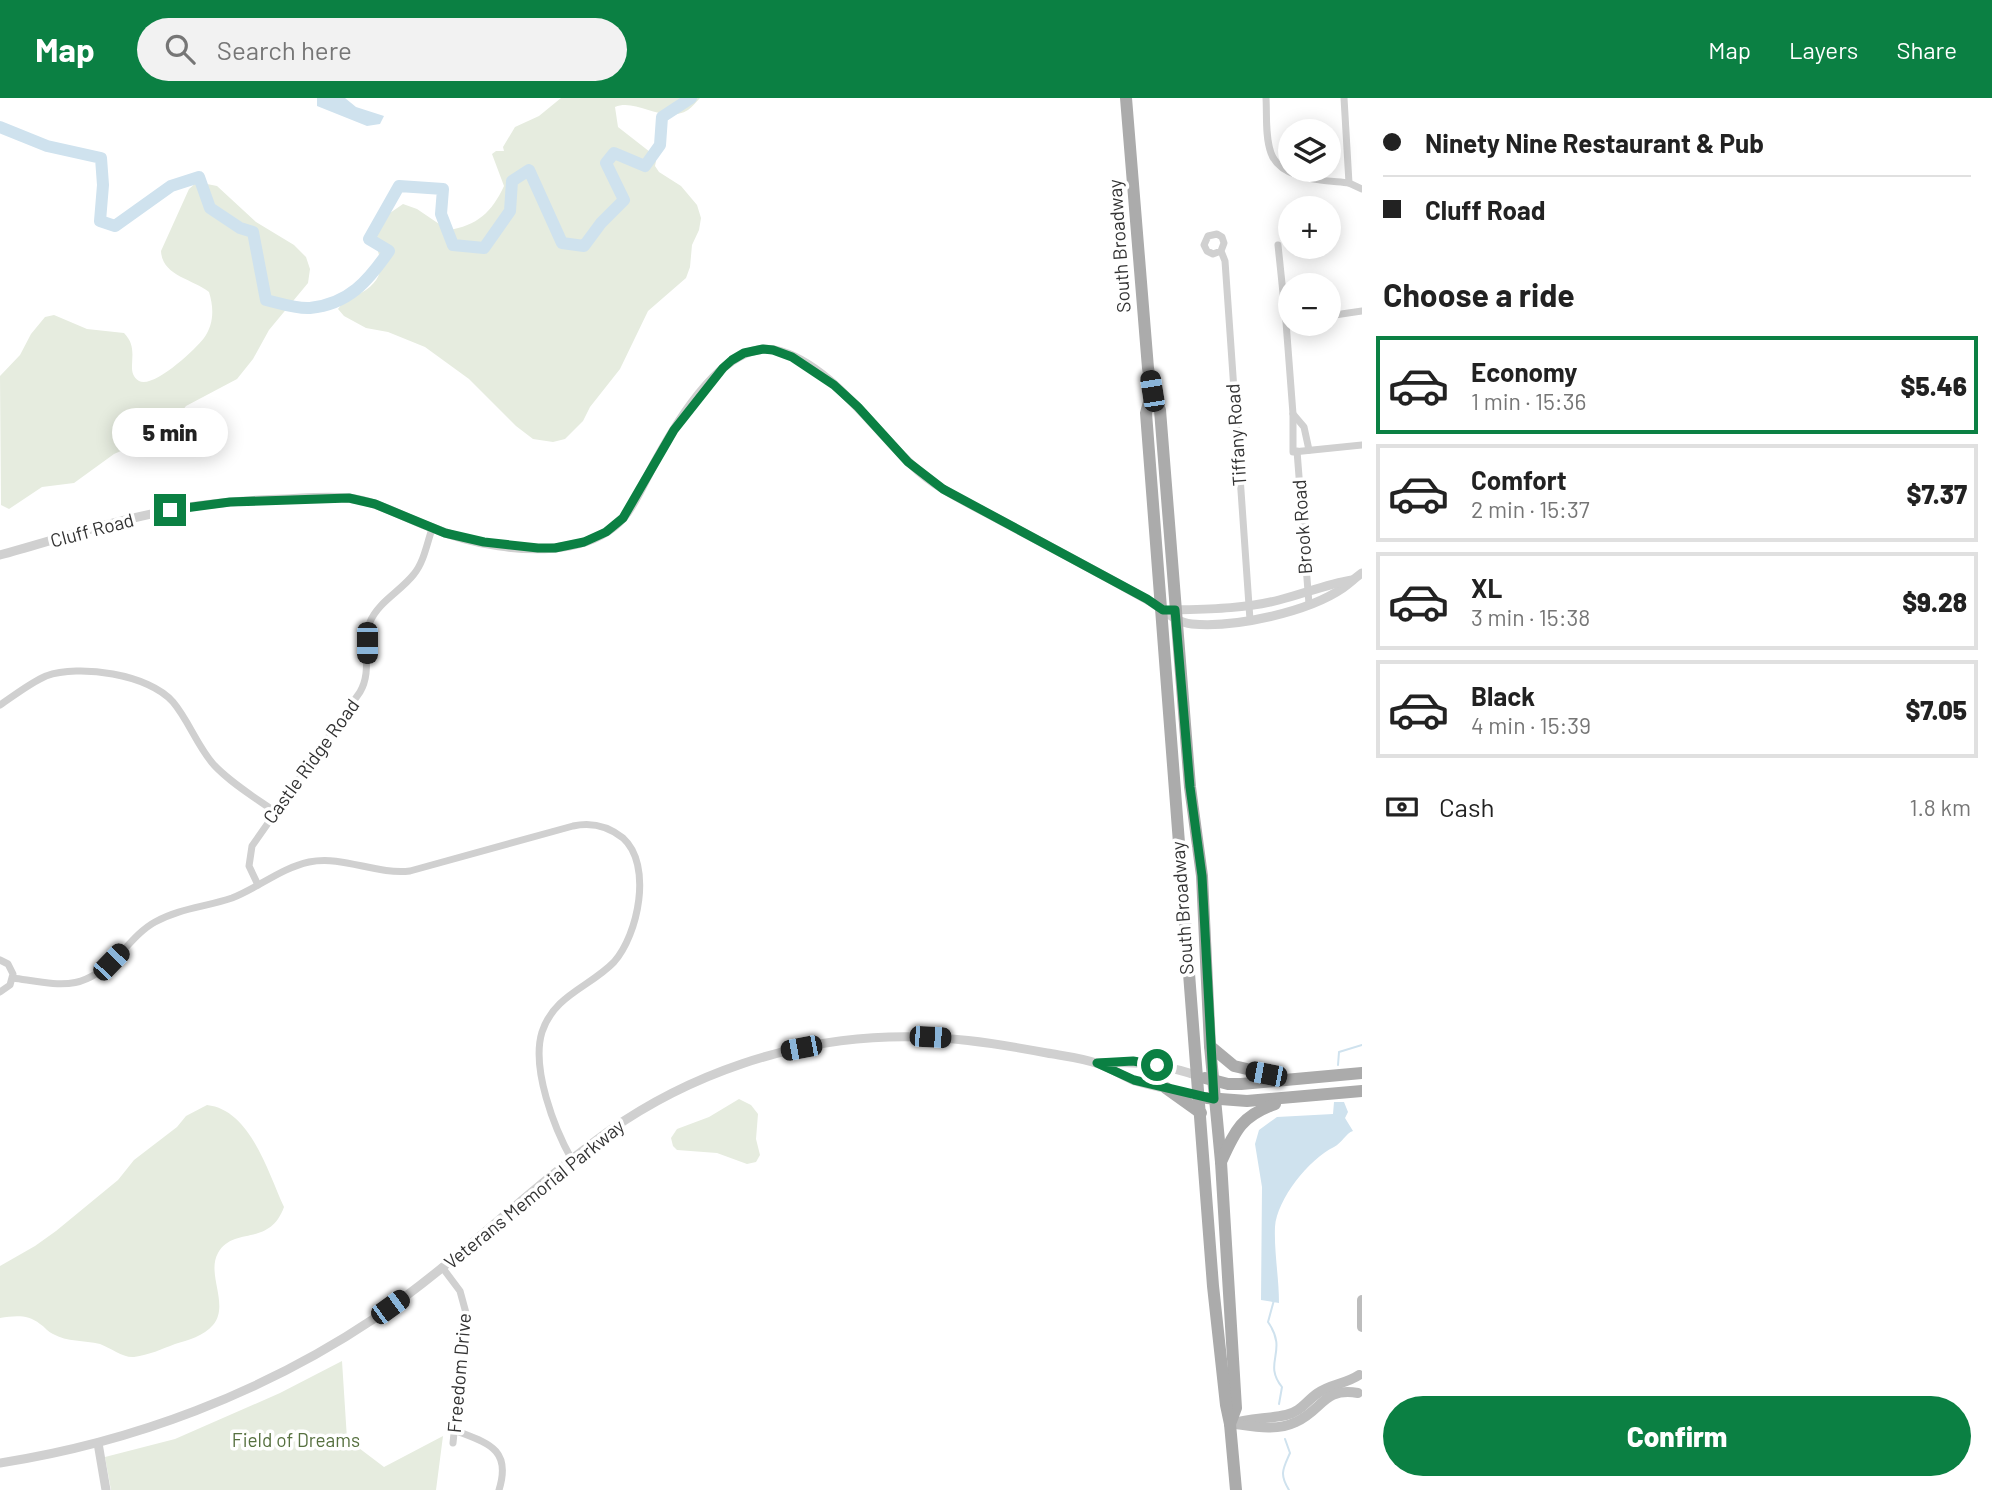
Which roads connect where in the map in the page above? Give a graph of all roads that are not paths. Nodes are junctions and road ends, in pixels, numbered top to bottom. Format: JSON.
{"nodes":[{"id":1,"x":1126,"y":98,"type":"edge"},
{"id":2,"x":1266,"y":98,"type":"edge"},
{"id":3,"x":1344,"y":98,"type":"edge"},
{"id":4,"x":1349,"y":183,"type":"junction"},
{"id":5,"x":1362,"y":189,"type":"edge"},
{"id":6,"x":1221,"y":251,"type":"dead end"},
{"id":7,"x":1362,"y":312,"type":"edge"},
{"id":8,"x":1341,"y":314,"type":"edge"},
{"id":9,"x":1289,"y":336,"type":"edge"},
{"id":10,"x":1293,"y":414,"type":"junction"},
{"id":11,"x":1362,"y":445,"type":"edge"},
{"id":12,"x":1309,"y":450,"type":"junction"},
{"id":13,"x":1295,"y":451,"type":"junction"},
{"id":14,"x":432,"y":528,"type":"junction"},
{"id":15,"x":0,"y":555,"type":"edge"},
{"id":16,"x":1362,"y":573,"type":"edge"},
{"id":17,"x":1352,"y":580,"type":"junction"},
{"id":18,"x":1307,"y":592,"type":"junction"},
{"id":19,"x":1309,"y":604,"type":"junction"},
{"id":20,"x":1248,"y":606,"type":"junction"},
{"id":21,"x":1172,"y":613,"type":"junction"},
{"id":22,"x":1250,"y":621,"type":"junction"},
{"id":23,"x":0,"y":705,"type":"edge"},
{"id":24,"x":274,"y":811,"type":"junction"},
{"id":25,"x":258,"y":885,"type":"junction"},
{"id":26,"x":0,"y":960,"type":"edge"},
{"id":27,"x":13,"y":978,"type":"junction"},
{"id":28,"x":0,"y":992,"type":"edge"},
{"id":29,"x":1210,"y":1046,"type":"junction"},
{"id":30,"x":1097,"y":1063,"type":"junction"},
{"id":31,"x":1362,"y":1073,"type":"edge"},
{"id":32,"x":1198,"y":1076,"type":"junction"},
{"id":33,"x":1295,"y":1078,"type":"junction"},
{"id":34,"x":1213,"y":1081,"type":"junction"},
{"id":35,"x":1166,"y":1088,"type":"junction"},
{"id":36,"x":1362,"y":1091,"type":"edge"},
{"id":37,"x":1200,"y":1097,"type":"junction"},
{"id":38,"x":1290,"y":1098,"type":"junction"},
{"id":39,"x":1214,"y":1099,"type":"junction"},
{"id":40,"x":1201,"y":1113,"type":"junction"},
{"id":41,"x":572,"y":1160,"type":"junction"},
{"id":42,"x":1221,"y":1162,"type":"junction"},
{"id":43,"x":442,"y":1267,"type":"junction"},
{"id":44,"x":1362,"y":1300,"type":"edge"},
{"id":45,"x":1362,"y":1327,"type":"edge"},
{"id":46,"x":1360,"y":1373,"type":"edge"},
{"id":47,"x":1360,"y":1395,"type":"edge"},
{"id":48,"x":1230,"y":1424,"type":"junction"},
{"id":49,"x":454,"y":1430,"type":"junction"},
{"id":50,"x":98,"y":1443,"type":"junction"},
{"id":51,"x":453,"y":1443,"type":"dead end"},
{"id":52,"x":0,"y":1463,"type":"edge"},
{"id":53,"x":106,"y":1490,"type":"edge"},
{"id":54,"x":499,"y":1490,"type":"edge"},
{"id":55,"x":1236,"y":1490,"type":"edge"}],
"edges":[{"from":1,"to":21,"type":"main road","name":"South Broadway"},
{"from":2,"to":4,"type":"street"},
{"from":3,"to":4,"type":"street"},
{"from":4,"to":5,"type":"street"},
{"from":6,"to":20,"type":"street","name":"Tiffany Road"},
{"from":7,"to":8,"type":"street"},
{"from":9,"to":10,"type":"street","name":"Brook Road"},
{"from":10,"to":12,"type":"street"},
{"from":10,"to":13,"type":"street","name":"Brook Road"},
{"from":11,"to":12,"type":"street"},
{"from":12,"to":13,"type":"street"},
{"from":13,"to":18,"type":"street","name":"Brook Road"},
{"from":14,"to":15,"type":"street","name":"Cluff Road"},
{"from":14,"to":21,"type":"street","name":"Cluff Road"},
{"from":14,"to":24,"type":"street","name":"Castle Ridge Road"},
{"from":16,"to":17,"type":"street"},
{"from":17,"to":18,"type":"street"},
{"from":17,"to":19,"type":"street"},
{"from":18,"to":19,"type":"street","name":"Brook Road"},
{"from":18,"to":20,"type":"street"},
{"from":19,"to":22,"type":"street"},
{"from":20,"to":21,"type":"street"},
{"from":20,"to":22,"type":"street","name":"Tiffany Road"},
{"from":21,"to":22,"type":"street"},
{"from":21,"to":29,"type":"main road","name":"South Broadway"},
{"from":21,"to":32,"type":"main road","name":"South Broadway"},
{"from":23,"to":24,"type":"street"},
{"from":24,"to":25,"type":"street","name":"Castle Ridge Road"},
{"from":25,"to":27,"type":"street"},
{"from":25,"to":41,"type":"street"},
{"from":26,"to":27,"type":"street"},
{"from":27,"to":28,"type":"street"},
{"from":29,"to":33,"type":"main road"},
{"from":29,"to":34,"type":"main road","name":"South Broadway"},
{"from":30,"to":32,"type":"street","name":"Veterans Memorial Parkway"},
{"from":30,"to":35,"type":"street","name":"Veterans Memorial Parkway"},
{"from":30,"to":41,"type":"street","name":"Veterans Memorial Parkway"},
{"from":31,"to":33,"type":"main road"},
{"from":32,"to":34,"type":"main road"},
{"from":32,"to":37,"type":"main road","name":"South Broadway"},
{"from":33,"to":34,"type":"main road"},
{"from":34,"to":39,"type":"main road","name":"South Broadway"},
{"from":35,"to":37,"type":"street","name":"Veterans Memorial Parkway"},
{"from":35,"to":40,"type":"main road"},
{"from":36,"to":38,"type":"main road"},
{"from":37,"to":39,"type":"main road"},
{"from":37,"to":40,"type":"main road","name":"South Broadway"},
{"from":38,"to":39,"type":"main road"},
{"from":38,"to":42,"type":"main road"},
{"from":39,"to":42,"type":"main road","name":"South Broadway"},
{"from":40,"to":48,"type":"main road","name":"South Broadway"},
{"from":41,"to":43,"type":"street","name":"Veterans Memorial Parkway"},
{"from":42,"to":48,"type":"main road","name":"South Broadway"},
{"from":43,"to":49,"type":"street","name":"Freedom Drive"},
{"from":43,"to":50,"type":"street","name":"Veterans Memorial Parkway"},
{"from":44,"to":45,"type":"main road"},
{"from":46,"to":47,"type":"main road"},
{"from":46,"to":48,"type":"main road"},
{"from":47,"to":48,"type":"main road"},
{"from":48,"to":55,"type":"main road","name":"South Broadway"},
{"from":49,"to":51,"type":"street","name":"Freedom Drive"},
{"from":49,"to":54,"type":"street"},
{"from":50,"to":52,"type":"street","name":"Veterans Memorial Parkway"},
{"from":50,"to":53,"type":"street"}]}
